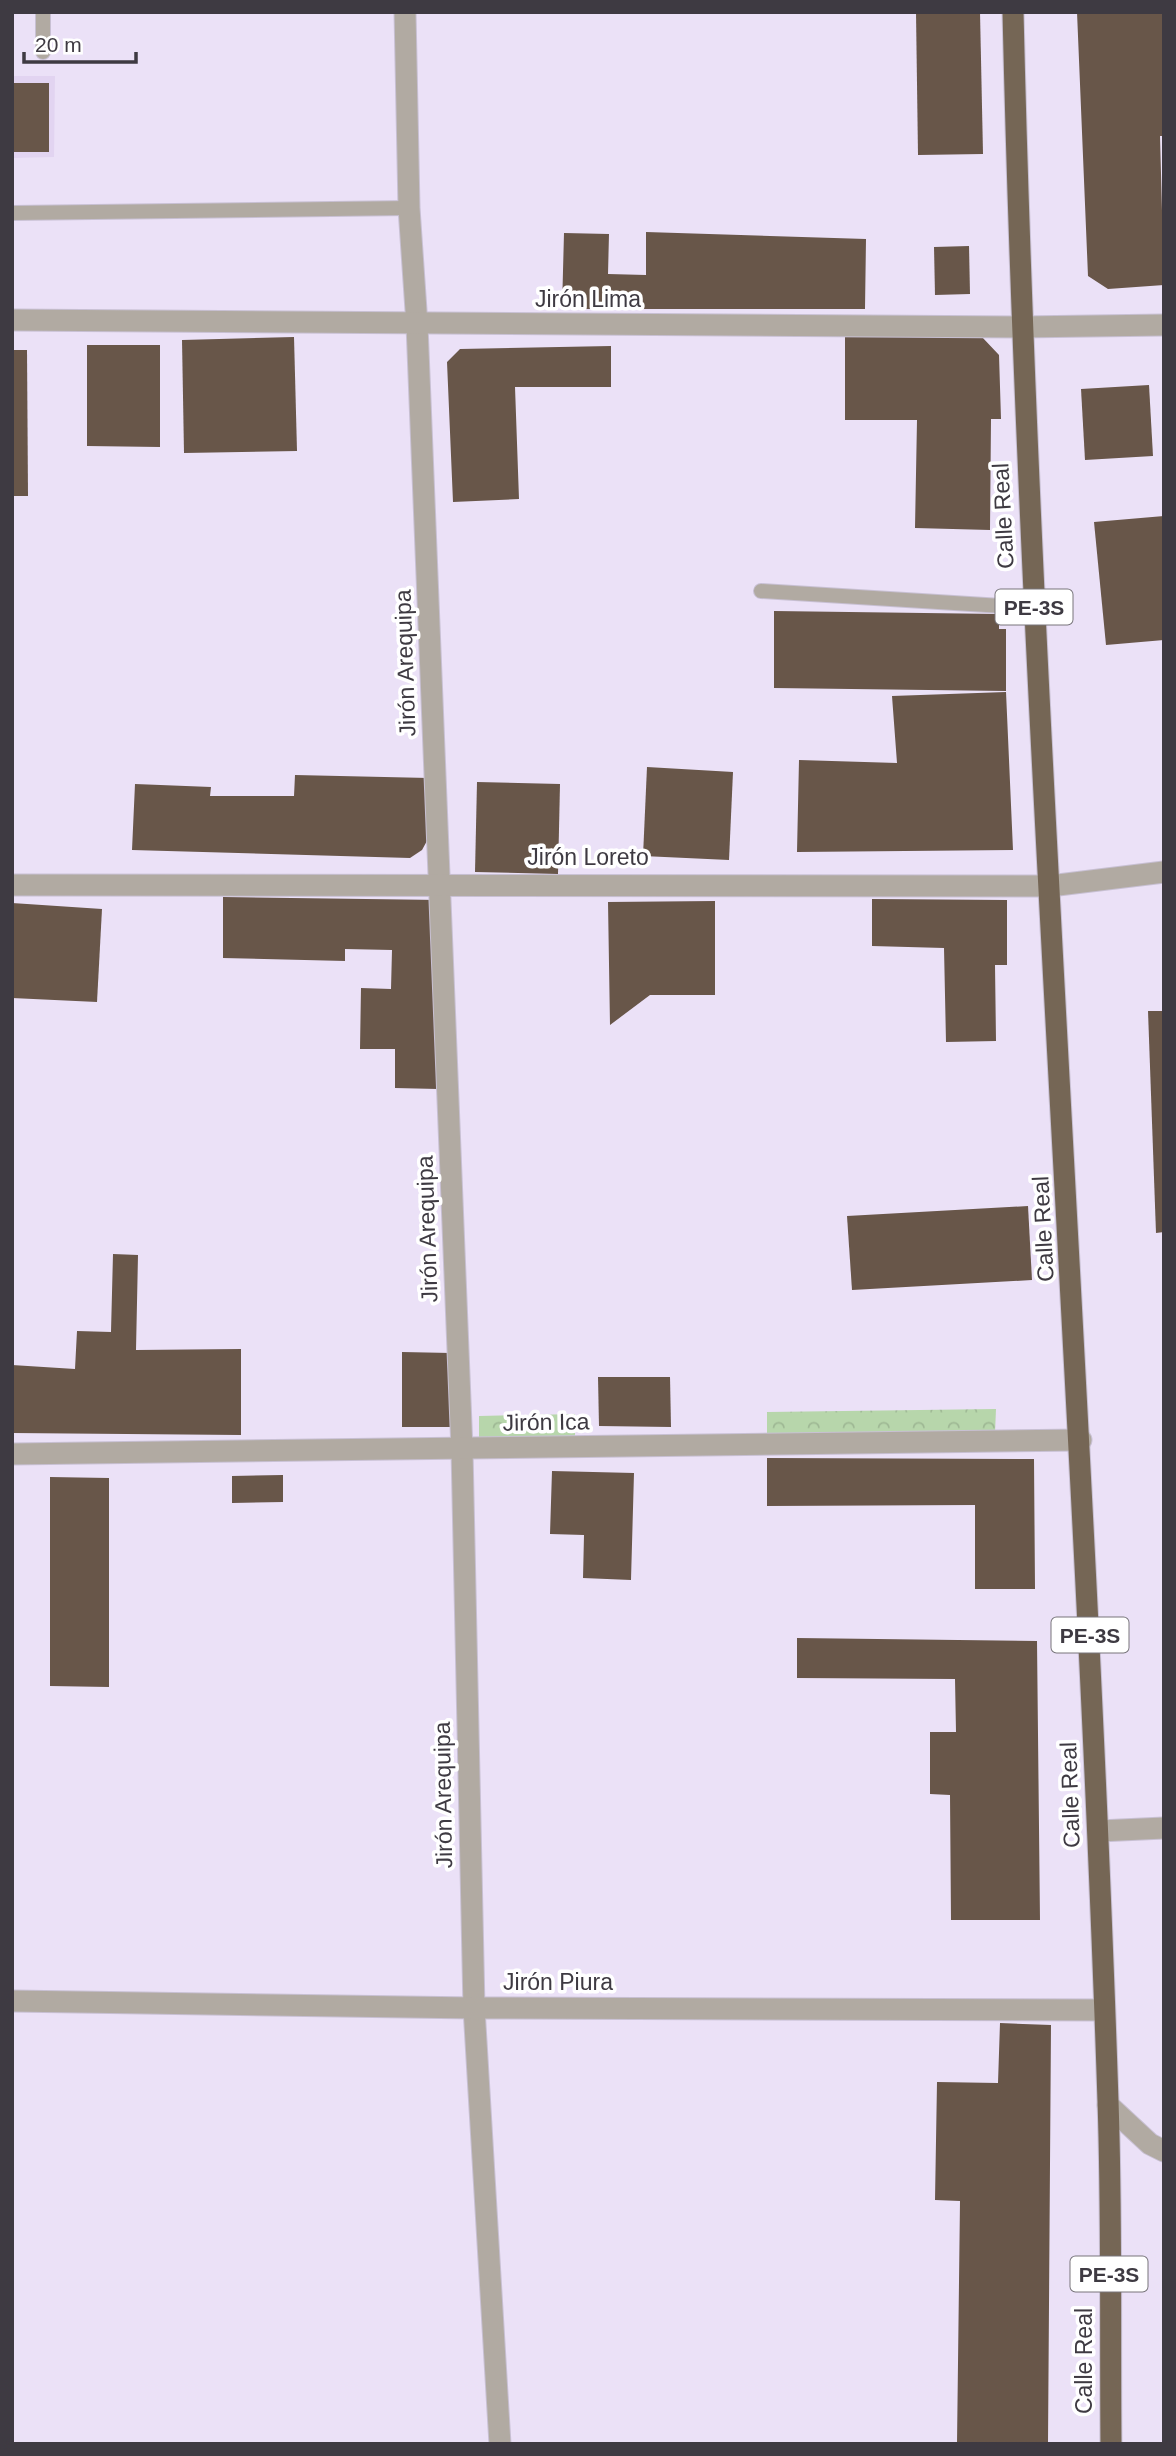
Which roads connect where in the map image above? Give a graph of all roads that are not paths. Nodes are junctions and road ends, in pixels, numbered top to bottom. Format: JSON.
{"nodes":[{"id":1,"x":43,"y":12,"type":"edge"},
{"id":2,"x":405,"y":12,"type":"edge"},
{"id":3,"x":1013,"y":12,"type":"edge"},
{"id":4,"x":43,"y":52,"type":"dead end"},
{"id":5,"x":409,"y":208,"type":"junction"},
{"id":6,"x":12,"y":213,"type":"edge"},
{"id":7,"x":12,"y":320,"type":"edge"},
{"id":8,"x":417,"y":325,"type":"junction"},
{"id":9,"x":1164,"y":325,"type":"edge"},
{"id":10,"x":1020,"y":327,"type":"junction"},
{"id":11,"x":761,"y":591,"type":"dead end"},
{"id":12,"x":1034,"y":608,"type":"junction"},
{"id":13,"x":1164,"y":872,"type":"edge"},
{"id":14,"x":440,"y":883,"type":"junction"},
{"id":15,"x":12,"y":885,"type":"edge"},
{"id":16,"x":1050,"y":886,"type":"junction"},
{"id":17,"x":1080,"y":1440,"type":"junction"},
{"id":18,"x":462,"y":1450,"type":"junction"},
{"id":19,"x":12,"y":1454,"type":"edge"},
{"id":20,"x":1164,"y":1828,"type":"edge"},
{"id":21,"x":1099,"y":1831,"type":"junction"},
{"id":22,"x":12,"y":2001,"type":"edge"},
{"id":23,"x":474,"y":2008,"type":"junction"},
{"id":24,"x":1104,"y":2011,"type":"junction"},
{"id":25,"x":1108,"y":2105,"type":"junction"},
{"id":26,"x":1164,"y":2151,"type":"edge"},
{"id":27,"x":500,"y":2444,"type":"edge"},
{"id":28,"x":1111,"y":2444,"type":"edge"}],
"edges":[{"from":1,"to":4,"type":"lane"},
{"from":2,"to":5,"type":"street","name":"Jirón Arequipa"},
{"from":3,"to":10,"type":"highway","name":"Calle Real","number":"PE-3S"},
{"from":5,"to":6,"type":"lane"},
{"from":5,"to":8,"type":"street","name":"Jirón Arequipa"},
{"from":7,"to":8,"type":"street","name":"Jirón Lima"},
{"from":8,"to":10,"type":"street","name":"Jirón Lima"},
{"from":8,"to":14,"type":"street","name":"Jirón Arequipa"},
{"from":9,"to":10,"type":"street","name":"Jirón Lima"},
{"from":10,"to":12,"type":"highway","name":"Calle Real","number":"PE-3S"},
{"from":11,"to":12,"type":"lane"},
{"from":12,"to":16,"type":"highway","name":"Calle Real","number":"PE-3S"},
{"from":13,"to":16,"type":"street","name":"Jirón Loreto"},
{"from":14,"to":15,"type":"street","name":"Jirón Loreto"},
{"from":14,"to":16,"type":"street","name":"Jirón Loreto"},
{"from":14,"to":18,"type":"street","name":"Jirón Arequipa"},
{"from":16,"to":17,"type":"highway","name":"Calle Real","number":"PE-3S"},
{"from":17,"to":18,"type":"street","name":"Jirón Ica"},
{"from":17,"to":21,"type":"highway","name":"Calle Real","number":"PE-3S"},
{"from":18,"to":19,"type":"street","name":"Jirón Ica"},
{"from":18,"to":23,"type":"street","name":"Jirón Arequipa"},
{"from":20,"to":21,"type":"street"},
{"from":21,"to":24,"type":"highway","name":"Calle Real","number":"PE-3S"},
{"from":22,"to":23,"type":"street","name":"Jirón Piura"},
{"from":23,"to":24,"type":"street","name":"Jirón Piura"},
{"from":23,"to":27,"type":"street","name":"Jirón Arequipa"},
{"from":24,"to":25,"type":"highway","name":"Calle Real","number":"PE-3S"},
{"from":25,"to":26,"type":"street"},
{"from":25,"to":28,"type":"highway","name":"Calle Real","number":"PE-3S"}]}
